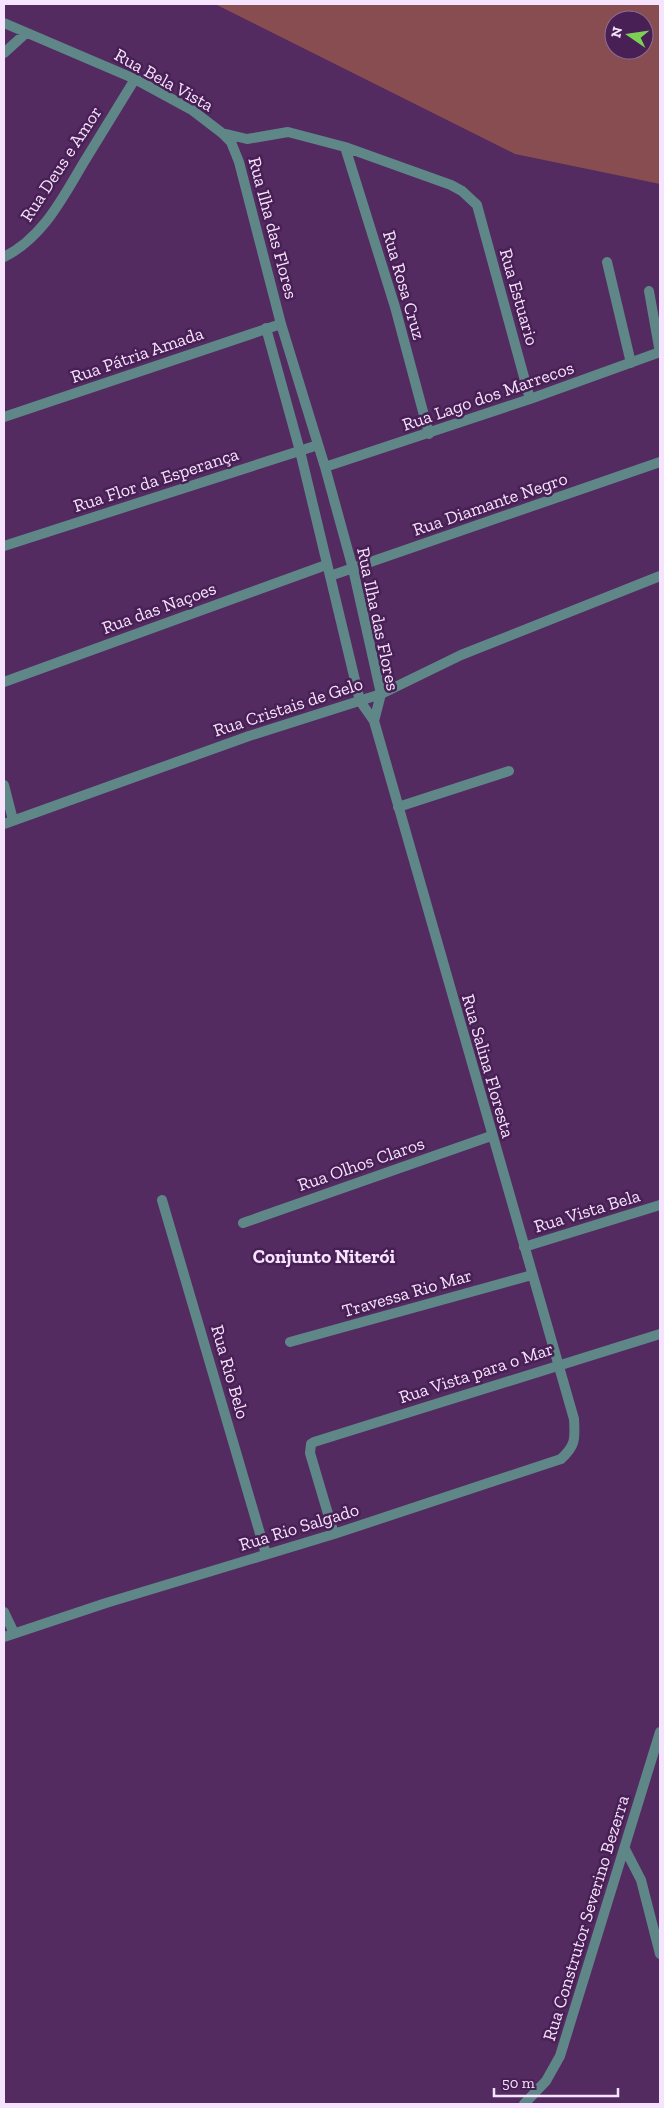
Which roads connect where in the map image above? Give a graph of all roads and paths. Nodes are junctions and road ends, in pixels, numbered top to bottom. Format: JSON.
{"nodes":[{"id":1,"x":4,"y":23,"type":"edge"},
{"id":2,"x":26,"y":33,"type":"junction"},
{"id":3,"x":4,"y":53,"type":"edge"},
{"id":4,"x":135,"y":79,"type":"junction"},
{"id":5,"x":222,"y":133,"type":"junction"},
{"id":6,"x":345,"y":147,"type":"junction"},
{"id":7,"x":477,"y":205,"type":"joint"},
{"id":8,"x":4,"y":257,"type":"edge"},
{"id":9,"x":607,"y":262,"type":"dead end"},
{"id":10,"x":649,"y":291,"type":"dead end"},
{"id":11,"x":282,"y":324,"type":"junction"},
{"id":12,"x":266,"y":328,"type":"junction"},
{"id":13,"x":660,"y":352,"type":"edge"},
{"id":14,"x":631,"y":363,"type":"junction"},
{"id":15,"x":530,"y":399,"type":"junction"},
{"id":16,"x":4,"y":417,"type":"edge"},
{"id":17,"x":429,"y":434,"type":"junction"},
{"id":18,"x":318,"y":445,"type":"junction"},
{"id":19,"x":300,"y":451,"type":"junction"},
{"id":20,"x":660,"y":462,"type":"edge"},
{"id":21,"x":325,"y":467,"type":"junction"},
{"id":22,"x":4,"y":546,"type":"edge"},
{"id":23,"x":326,"y":565,"type":"junction"},
{"id":24,"x":353,"y":569,"type":"junction"},
{"id":25,"x":330,"y":576,"type":"junction"},
{"id":26,"x":660,"y":576,"type":"edge"},
{"id":27,"x":4,"y":682,"type":"edge"},
{"id":28,"x":381,"y":694,"type":"junction"},
{"id":29,"x":360,"y":701,"type":"junction"},
{"id":30,"x":374,"y":721,"type":"junction"},
{"id":31,"x":509,"y":771,"type":"dead end"},
{"id":32,"x":4,"y":785,"type":"edge"},
{"id":33,"x":398,"y":807,"type":"junction"},
{"id":34,"x":8,"y":822,"type":"edge"},
{"id":35,"x":491,"y":1136,"type":"junction"},
{"id":36,"x":162,"y":1200,"type":"dead end"},
{"id":37,"x":660,"y":1205,"type":"edge"},
{"id":38,"x":242,"y":1223,"type":"dead end"},
{"id":39,"x":524,"y":1247,"type":"junction"},
{"id":40,"x":532,"y":1275,"type":"junction"},
{"id":41,"x":660,"y":1334,"type":"edge"},
{"id":42,"x":290,"y":1342,"type":"dead end"},
{"id":43,"x":558,"y":1364,"type":"junction"},
{"id":44,"x":574,"y":1419,"type":"joint"},
{"id":45,"x":334,"y":1534,"type":"junction"},
{"id":46,"x":266,"y":1554,"type":"junction"},
{"id":47,"x":4,"y":1612,"type":"edge"},
{"id":48,"x":14,"y":1633,"type":"junction"},
{"id":49,"x":4,"y":1637,"type":"edge"},
{"id":50,"x":660,"y":1732,"type":"edge"},
{"id":51,"x":625,"y":1849,"type":"junction"},
{"id":52,"x":660,"y":1954,"type":"edge"},
{"id":53,"x":524,"y":2104,"type":"edge"}],
"edges":[{"from":1,"to":2,"type":"street","name":"Rua Bela Vista"},
{"from":2,"to":3,"type":"street"},
{"from":2,"to":4,"type":"street","name":"Rua Bela Vista"},
{"from":4,"to":5,"type":"street","name":"Rua Bela Vista"},
{"from":4,"to":8,"type":"street","name":"Rua Deus e Amor"},
{"from":5,"to":6,"type":"street","name":"Rua Bela Vista"},
{"from":5,"to":11,"type":"street","name":"Rua Ilha das Flores"},
{"from":6,"to":7,"type":"street","name":"Rua Bela Vista"},
{"from":6,"to":17,"type":"street","name":"Rua Rosa Cruz"},
{"from":7,"to":15,"type":"street","name":"Rua Estuario"},
{"from":9,"to":14,"type":"street"},
{"from":10,"to":13,"type":"street"},
{"from":11,"to":12,"type":"street","name":"Rua Pátria Amada"},
{"from":11,"to":18,"type":"street","name":"Rua Ilha das Flores"},
{"from":12,"to":16,"type":"street","name":"Rua Pátria Amada"},
{"from":12,"to":19,"type":"street","name":"Rua Ilha das Flores"},
{"from":13,"to":14,"type":"street","name":"Rua Lago dos Marrecos"},
{"from":14,"to":15,"type":"street","name":"Rua Lago dos Marrecos"},
{"from":15,"to":17,"type":"street","name":"Rua Lago dos Marrecos"},
{"from":17,"to":21,"type":"street","name":"Rua Lago dos Marrecos"},
{"from":18,"to":19,"type":"street","name":"Rua Flor da Esperança"},
{"from":18,"to":21,"type":"street","name":"Rua Ilha das Flores"},
{"from":19,"to":22,"type":"street","name":"Rua Flor da Esperança"},
{"from":19,"to":23,"type":"street","name":"Rua Ilha das Flores"},
{"from":20,"to":24,"type":"street","name":"Rua Diamante Negro"},
{"from":21,"to":24,"type":"street","name":"Rua Ilha das Flores"},
{"from":23,"to":25,"type":"street","name":"Rua Ilha das Flores"},
{"from":23,"to":27,"type":"street","name":"Rua das Naçoes"},
{"from":24,"to":25,"type":"street","name":"Rua Diamante Negro"},
{"from":24,"to":28,"type":"street","name":"Rua Ilha das Flores"},
{"from":25,"to":29,"type":"street","name":"Rua Ilha das Flores"},
{"from":26,"to":28,"type":"street","name":"Rua Cristais de Gelo"},
{"from":28,"to":29,"type":"street","name":"Rua Cristais de Gelo"},
{"from":28,"to":30,"type":"street","name":"Rua Ilha das Flores"},
{"from":29,"to":30,"type":"street","name":"Rua Ilha das Flores"},
{"from":29,"to":34,"type":"street","name":"Rua Cristais de Gelo"},
{"from":30,"to":33,"type":"street","name":"Rua Salina Floresta"},
{"from":31,"to":33,"type":"street"},
{"from":32,"to":34,"type":"street"},
{"from":33,"to":35,"type":"street","name":"Rua Salina Floresta"},
{"from":35,"to":38,"type":"street","name":"Rua Olhos Claros"},
{"from":35,"to":39,"type":"street","name":"Rua Salina Floresta"},
{"from":36,"to":46,"type":"street","name":"Rua Rio Belo"},
{"from":37,"to":39,"type":"street","name":"Rua Vista Bela"},
{"from":39,"to":40,"type":"street","name":"Rua Salina Floresta"},
{"from":40,"to":42,"type":"street","name":"Travessa Rio Mar"},
{"from":40,"to":43,"type":"street","name":"Rua Salina Floresta"},
{"from":41,"to":43,"type":"street","name":"Rua Vista para o Mar"},
{"from":43,"to":44,"type":"street","name":"Rua Salina Floresta"},
{"from":43,"to":45,"type":"street","name":"Rua Vista para o Mar"},
{"from":44,"to":45,"type":"street","name":"Rua Rio Salgado"},
{"from":45,"to":46,"type":"street","name":"Rua Rio Salgado"},
{"from":46,"to":48,"type":"street","name":"Rua Rio Salgado"},
{"from":47,"to":48,"type":"street"},
{"from":48,"to":49,"type":"street","name":"Rua Rio Salgado"},
{"from":50,"to":51,"type":"street","name":"Rua Construtor Severino Bezerra"},
{"from":51,"to":52,"type":"street"},
{"from":51,"to":53,"type":"street","name":"Rua Construtor Severino Bezerra"}]}
